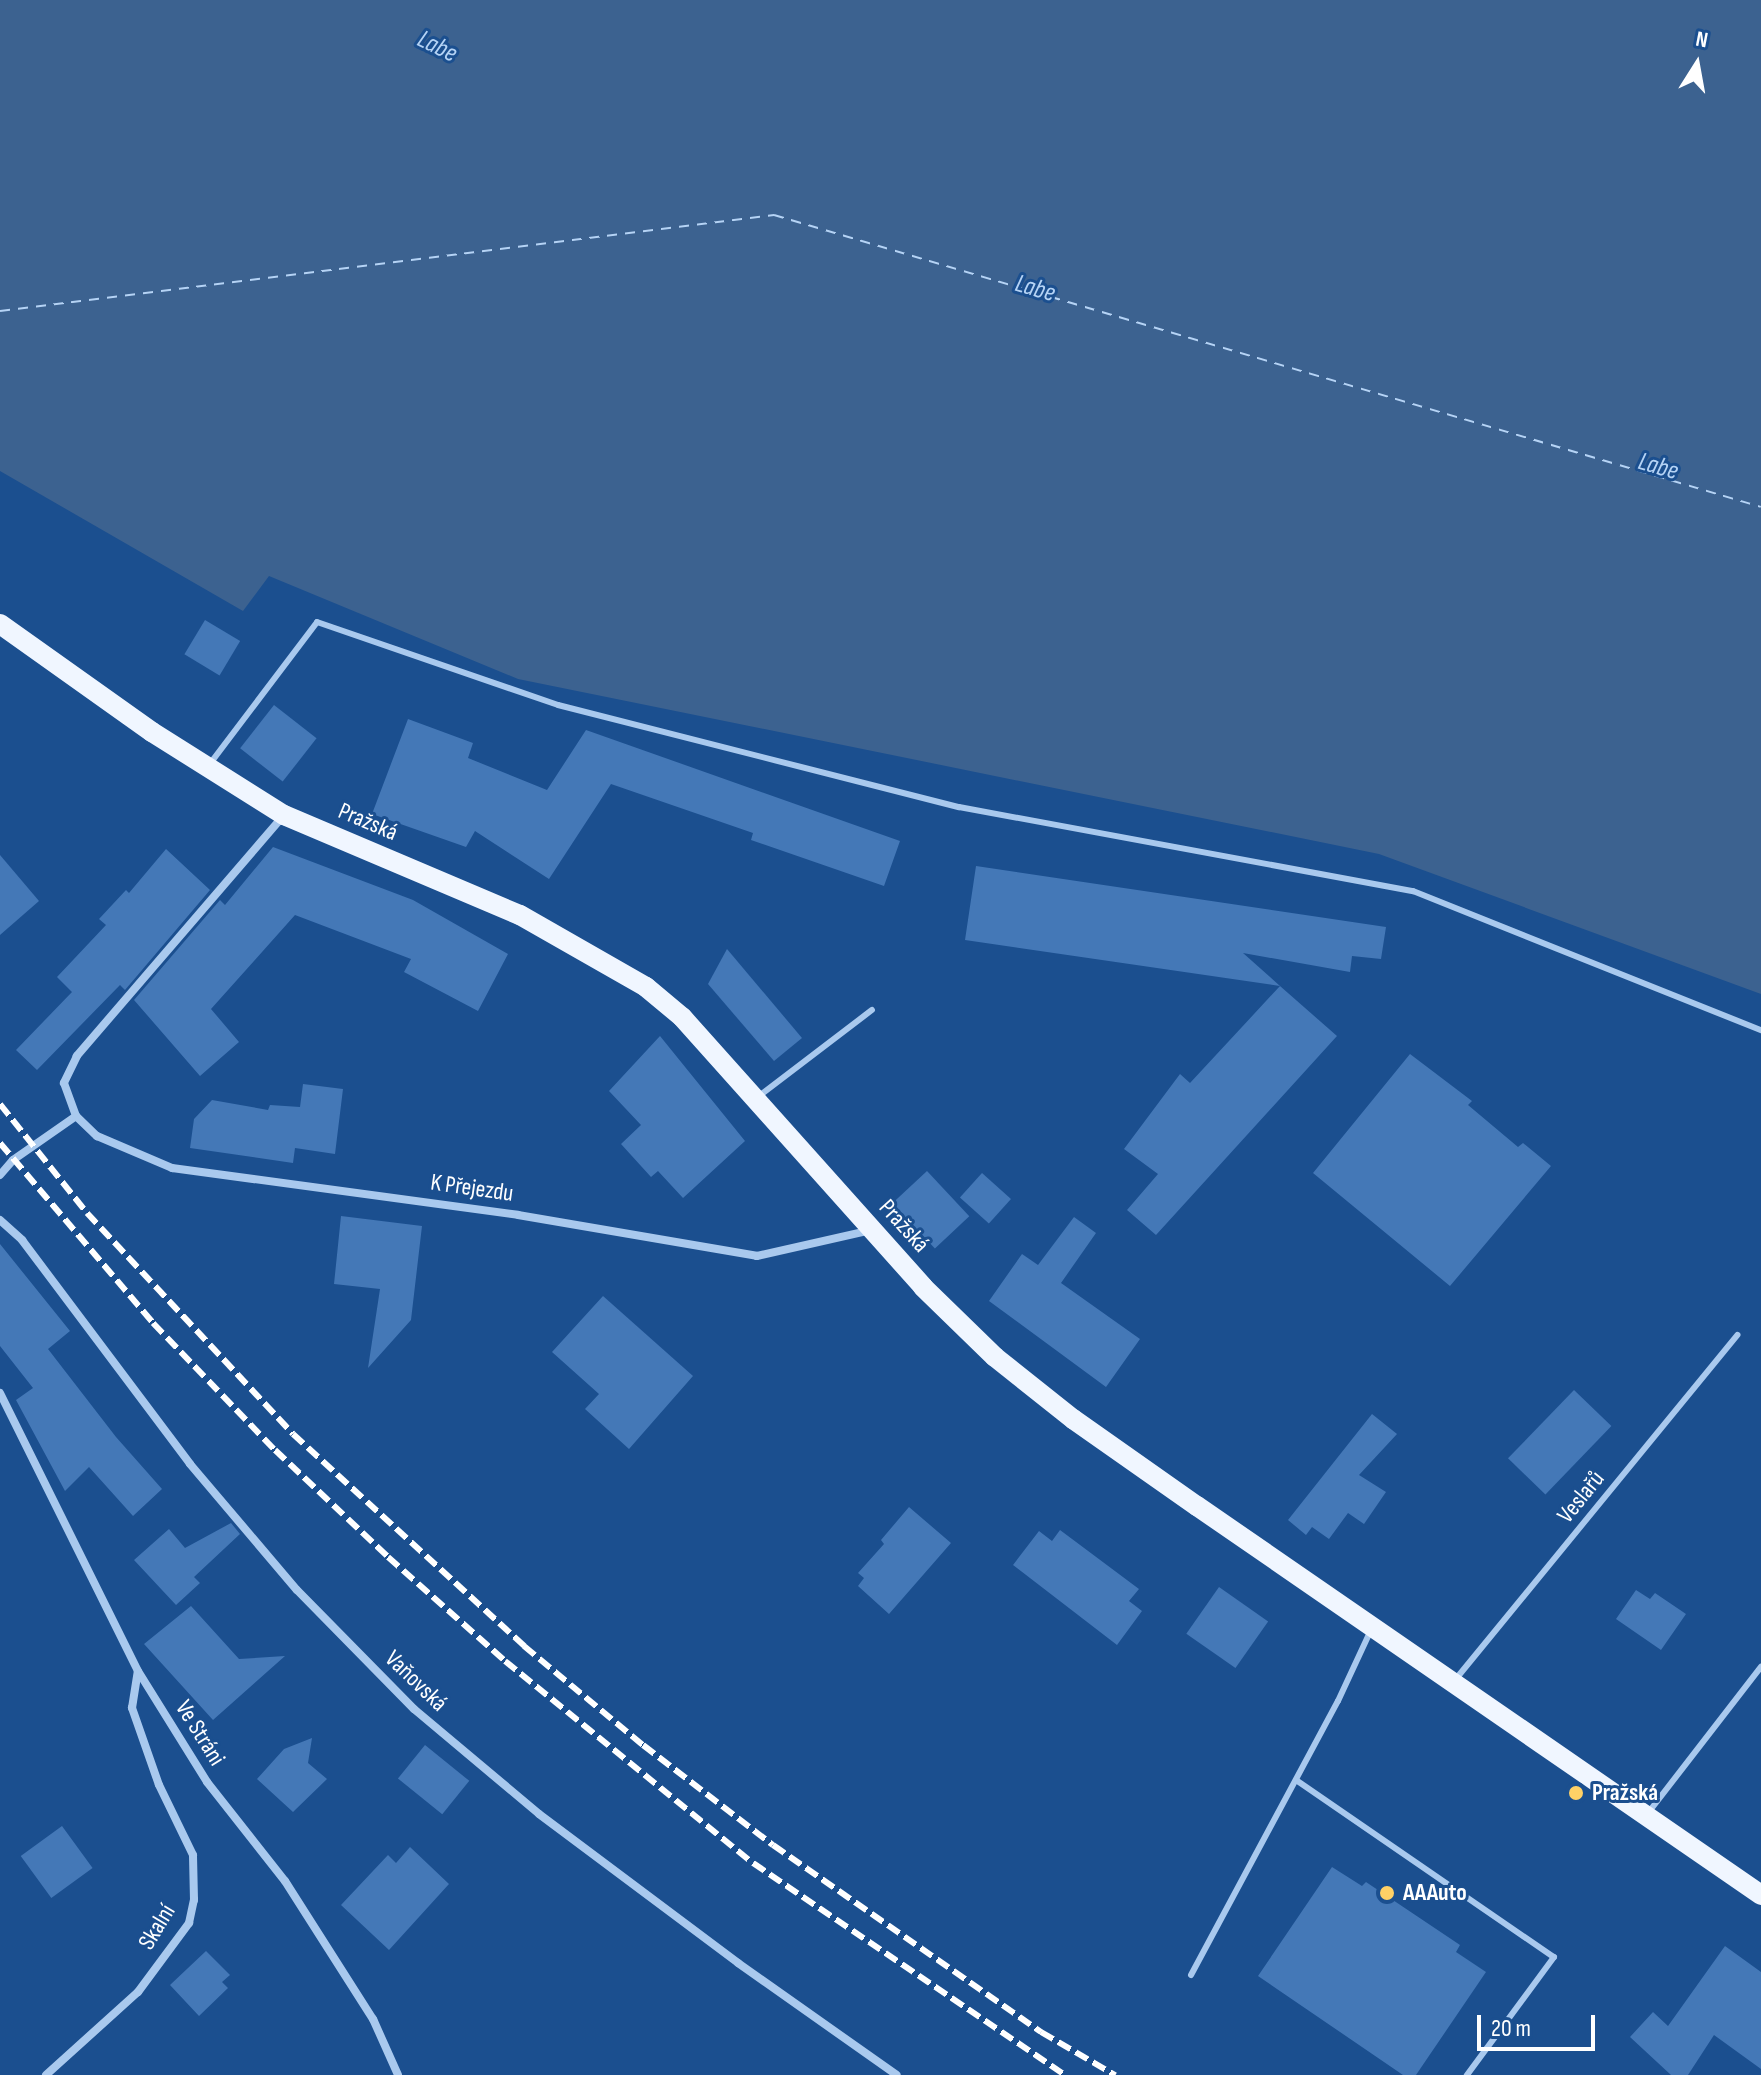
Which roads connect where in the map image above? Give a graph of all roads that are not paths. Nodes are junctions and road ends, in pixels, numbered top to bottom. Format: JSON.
{"nodes":[{"id":1,"x":0,"y":624,"type":"edge"},
{"id":2,"x":209,"y":766,"type":"junction"},
{"id":3,"x":284,"y":815,"type":"junction"},
{"id":4,"x":872,"y":1010,"type":"dead end"},
{"id":5,"x":1761,"y":1030,"type":"edge"},
{"id":6,"x":756,"y":1098,"type":"junction"},
{"id":7,"x":76,"y":1116,"type":"junction"},
{"id":8,"x":0,"y":1175,"type":"edge"},
{"id":9,"x":0,"y":1220,"type":"edge"},
{"id":10,"x":872,"y":1230,"type":"junction"},
{"id":11,"x":1737,"y":1335,"type":"dead end"},
{"id":12,"x":0,"y":1393,"type":"edge"},
{"id":13,"x":1372,"y":1627,"type":"junction"},
{"id":14,"x":1761,"y":1667,"type":"edge"},
{"id":15,"x":138,"y":1671,"type":"junction"},
{"id":16,"x":1453,"y":1682,"type":"junction"},
{"id":17,"x":1296,"y":1780,"type":"junction"},
{"id":18,"x":1646,"y":1815,"type":"junction"},
{"id":19,"x":1761,"y":1895,"type":"edge"},
{"id":20,"x":1191,"y":1975,"type":"dead end"},
{"id":21,"x":46,"y":2075,"type":"edge"},
{"id":22,"x":398,"y":2075,"type":"edge"},
{"id":23,"x":897,"y":2075,"type":"edge"},
{"id":24,"x":1467,"y":2075,"type":"edge"}],
"edges":[{"from":1,"to":2,"type":"main road","name":"Pražská"},
{"from":2,"to":3,"type":"main road","name":"Pražská"},
{"from":2,"to":5,"type":"lane"},
{"from":3,"to":6,"type":"main road","name":"Pražská"},
{"from":3,"to":7,"type":"street"},
{"from":4,"to":6,"type":"lane"},
{"from":6,"to":10,"type":"main road","name":"Pražská"},
{"from":7,"to":8,"type":"street"},
{"from":7,"to":10,"type":"street","name":"K Přejezdu"},
{"from":9,"to":23,"type":"street","name":"Vaňovská"},
{"from":10,"to":13,"type":"main road","name":"Pražská"},
{"from":11,"to":16,"type":"lane","name":"Veslařů"},
{"from":12,"to":15,"type":"street","name":"Ve Stráni"},
{"from":13,"to":16,"type":"main road","name":"Pražská"},
{"from":13,"to":17,"type":"lane"},
{"from":14,"to":18,"type":"lane"},
{"from":15,"to":21,"type":"street","name":"Skalní"},
{"from":15,"to":22,"type":"street","name":"Ve Stráni"},
{"from":16,"to":18,"type":"main road","name":"Pražská"},
{"from":17,"to":20,"type":"lane"},
{"from":17,"to":24,"type":"lane"},
{"from":18,"to":19,"type":"main road","name":"Pražská"}]}
